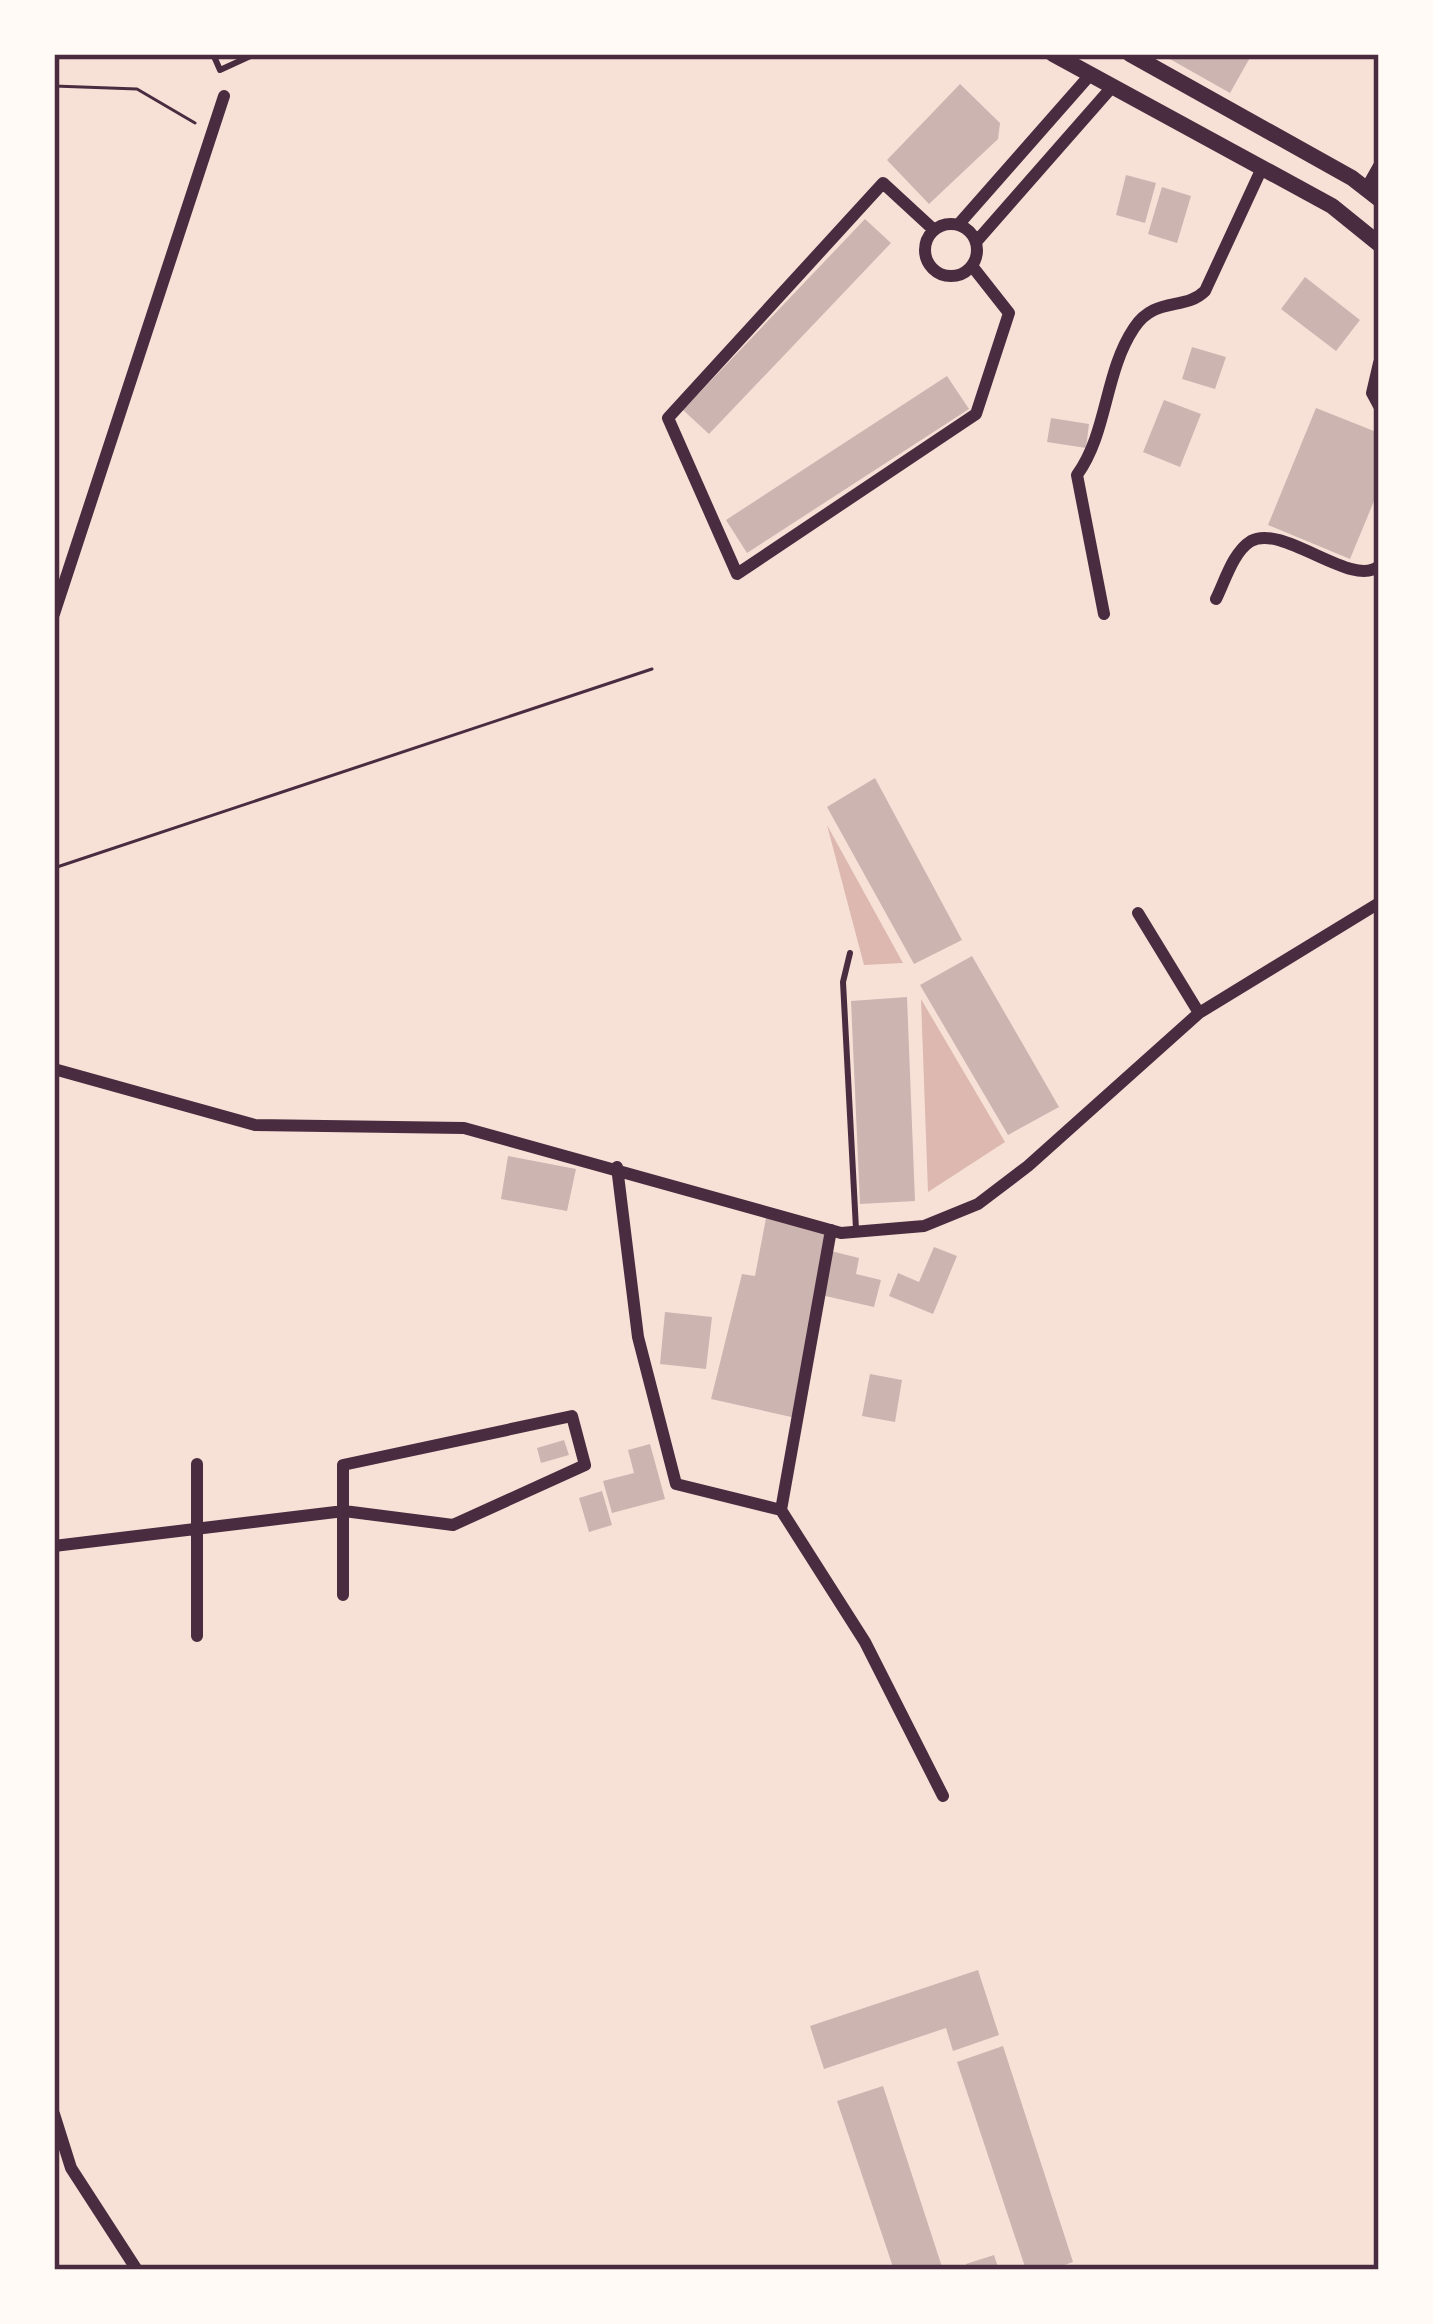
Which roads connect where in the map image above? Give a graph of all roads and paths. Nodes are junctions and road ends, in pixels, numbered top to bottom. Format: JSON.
{"nodes":[{"id":1,"x":213,"y":54,"type":"edge"},
{"id":2,"x":255,"y":54,"type":"edge"},
{"id":3,"x":1053,"y":54,"type":"edge"},
{"id":4,"x":1130,"y":54,"type":"edge"},
{"id":5,"x":1090,"y":75,"type":"junction"},
{"id":6,"x":54,"y":86,"type":"edge"},
{"id":7,"x":1112,"y":87,"type":"junction"},
{"id":8,"x":224,"y":96,"type":"dead end"},
{"id":9,"x":212,"y":133,"type":"junction"},
{"id":10,"x":1379,"y":166,"type":"edge"},
{"id":11,"x":1262,"y":168,"type":"junction"},
{"id":12,"x":1373,"y":194,"type":"edge"},
{"id":13,"x":958,"y":225,"type":"junction"},
{"id":14,"x":934,"y":230,"type":"junction"},
{"id":15,"x":976,"y":242,"type":"junction"},
{"id":16,"x":1379,"y":244,"type":"edge"},
{"id":17,"x":972,"y":266,"type":"junction"},
{"id":18,"x":1379,"y":363,"type":"edge"},
{"id":19,"x":1379,"y":406,"type":"edge"},
{"id":20,"x":1379,"y":566,"type":"edge"},
{"id":21,"x":1216,"y":599,"type":"dead end"},
{"id":22,"x":54,"y":614,"type":"edge"},
{"id":23,"x":1104,"y":614,"type":"dead end"},
{"id":24,"x":652,"y":669,"type":"dead end"},
{"id":25,"x":54,"y":868,"type":"edge"},
{"id":26,"x":1379,"y":903,"type":"edge"},
{"id":27,"x":1138,"y":913,"type":"dead end"},
{"id":28,"x":850,"y":953,"type":"dead end"},
{"id":29,"x":1199,"y":1012,"type":"junction"},
{"id":30,"x":54,"y":1069,"type":"edge"},
{"id":31,"x":616,"y":1167,"type":"junction"},
{"id":32,"x":831,"y":1230,"type":"junction"},
{"id":33,"x":856,"y":1232,"type":"junction"},
{"id":34,"x":197,"y":1464,"type":"dead end"},
{"id":35,"x":781,"y":1510,"type":"junction"},
{"id":36,"x":344,"y":1511,"type":"junction"},
{"id":37,"x":196,"y":1531,"type":"junction"},
{"id":38,"x":54,"y":1546,"type":"edge"},
{"id":39,"x":343,"y":1595,"type":"dead end"},
{"id":40,"x":197,"y":1636,"type":"dead end"},
{"id":41,"x":943,"y":1796,"type":"dead end"},
{"id":42,"x":54,"y":2114,"type":"edge"},
{"id":43,"x":137,"y":2270,"type":"edge"}],
"edges":[{"from":1,"to":2,"type":"lane"},
{"from":3,"to":5,"type":"main road"},
{"from":4,"to":12,"type":"main road"},
{"from":5,"to":7,"type":"main road"},
{"from":5,"to":13,"type":"street"},
{"from":6,"to":9,"type":"path"},
{"from":7,"to":11,"type":"main road"},
{"from":7,"to":15,"type":"street"},
{"from":8,"to":9,"type":"street"},
{"from":9,"to":22,"type":"street"},
{"from":10,"to":12,"type":"street"},
{"from":11,"to":16,"type":"main road"},
{"from":11,"to":23,"type":"street"},
{"from":13,"to":14,"type":"street"},
{"from":13,"to":15,"type":"street"},
{"from":14,"to":17,"type":"street"},
{"from":14,"to":17,"type":"street"},
{"from":15,"to":17,"type":"street"},
{"from":18,"to":19,"type":"street"},
{"from":20,"to":21,"type":"street"},
{"from":24,"to":25,"type":"path"},
{"from":26,"to":29,"type":"street"},
{"from":27,"to":29,"type":"street"},
{"from":28,"to":33,"type":"lane"},
{"from":29,"to":33,"type":"street"},
{"from":30,"to":31,"type":"street"},
{"from":31,"to":32,"type":"street"},
{"from":31,"to":35,"type":"street"},
{"from":32,"to":33,"type":"street"},
{"from":32,"to":35,"type":"street"},
{"from":34,"to":37,"type":"street"},
{"from":35,"to":41,"type":"street"},
{"from":36,"to":36,"type":"street"},
{"from":36,"to":37,"type":"street"},
{"from":36,"to":39,"type":"street"},
{"from":37,"to":38,"type":"street"},
{"from":37,"to":40,"type":"street"},
{"from":42,"to":43,"type":"street"}]}
